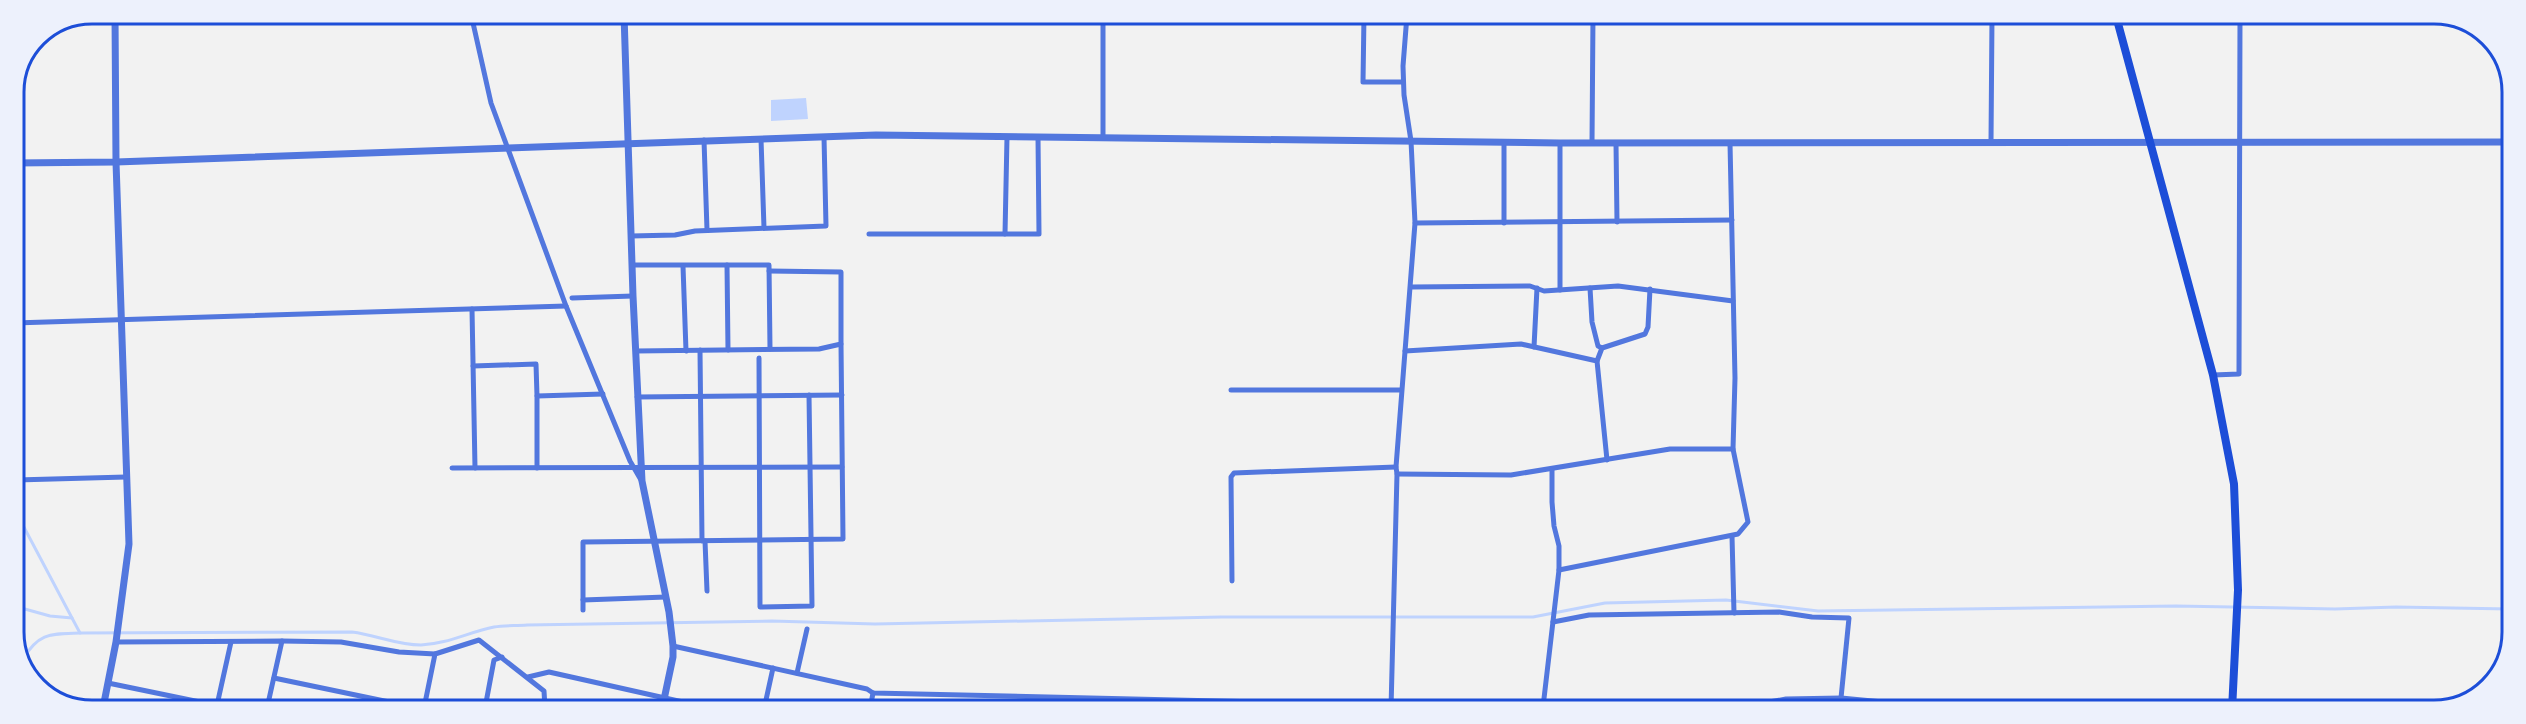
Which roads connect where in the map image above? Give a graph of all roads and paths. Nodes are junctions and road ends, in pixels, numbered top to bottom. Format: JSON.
{"nodes":[{"id":1,"x":115,"y":24,"type":"edge"},
{"id":2,"x":473,"y":24,"type":"edge"},
{"id":3,"x":624,"y":24,"type":"edge"},
{"id":4,"x":1103,"y":24,"type":"edge"},
{"id":5,"x":1364,"y":24,"type":"edge"},
{"id":6,"x":1406,"y":24,"type":"edge"},
{"id":7,"x":1593,"y":24,"type":"edge"},
{"id":8,"x":1992,"y":24,"type":"edge"},
{"id":9,"x":2118,"y":24,"type":"edge"},
{"id":10,"x":2240,"y":24,"type":"edge"},
{"id":11,"x":1403,"y":82,"type":"junction"},
{"id":12,"x":824,"y":137,"type":"junction"},
{"id":13,"x":1007,"y":137,"type":"junction"},
{"id":14,"x":1038,"y":137,"type":"junction"},
{"id":15,"x":1103,"y":137,"type":"junction"},
{"id":16,"x":762,"y":139,"type":"junction"},
{"id":17,"x":704,"y":141,"type":"junction"},
{"id":18,"x":1411,"y":141,"type":"junction"},
{"id":19,"x":2239,"y":141,"type":"junction"},
{"id":20,"x":1730,"y":142,"type":"junction"},
{"id":21,"x":1991,"y":142,"type":"junction"},
{"id":22,"x":2149,"y":142,"type":"junction"},
{"id":23,"x":2502,"y":142,"type":"edge"},
{"id":24,"x":1504,"y":143,"type":"junction"},
{"id":25,"x":1560,"y":143,"type":"junction"},
{"id":26,"x":1592,"y":143,"type":"junction"},
{"id":27,"x":1616,"y":143,"type":"junction"},
{"id":28,"x":628,"y":144,"type":"junction"},
{"id":29,"x":507,"y":149,"type":"junction"},
{"id":30,"x":116,"y":162,"type":"junction"},
{"id":31,"x":24,"y":164,"type":"edge"},
{"id":32,"x":1732,"y":220,"type":"junction"},
{"id":33,"x":1617,"y":222,"type":"junction"},
{"id":34,"x":1415,"y":223,"type":"junction"},
{"id":35,"x":1504,"y":223,"type":"junction"},
{"id":36,"x":1561,"y":223,"type":"junction"},
{"id":37,"x":764,"y":228,"type":"junction"},
{"id":38,"x":707,"y":230,"type":"junction"},
{"id":39,"x":869,"y":234,"type":"dead end"},
{"id":40,"x":1005,"y":234,"type":"junction"},
{"id":41,"x":631,"y":236,"type":"junction"},
{"id":42,"x":727,"y":265,"type":"junction"},
{"id":43,"x":632,"y":266,"type":"junction"},
{"id":44,"x":683,"y":266,"type":"junction"},
{"id":45,"x":769,"y":271,"type":"junction"},
{"id":46,"x":1411,"y":287,"type":"junction"},
{"id":47,"x":1536,"y":288,"type":"junction"},
{"id":48,"x":1590,"y":288,"type":"junction"},
{"id":49,"x":1650,"y":289,"type":"junction"},
{"id":50,"x":1560,"y":290,"type":"junction"},
{"id":51,"x":633,"y":297,"type":"junction"},
{"id":52,"x":572,"y":298,"type":"dead end"},
{"id":53,"x":1734,"y":301,"type":"junction"},
{"id":54,"x":566,"y":306,"type":"junction"},
{"id":55,"x":472,"y":309,"type":"junction"},
{"id":56,"x":120,"y":320,"type":"junction"},
{"id":57,"x":24,"y":323,"type":"edge"},
{"id":58,"x":841,"y":344,"type":"junction"},
{"id":59,"x":1534,"y":347,"type":"junction"},
{"id":60,"x":1602,"y":348,"type":"junction"},
{"id":61,"x":770,"y":349,"type":"junction"},
{"id":62,"x":700,"y":350,"type":"junction"},
{"id":63,"x":728,"y":350,"type":"junction"},
{"id":64,"x":636,"y":351,"type":"junction"},
{"id":65,"x":686,"y":351,"type":"junction"},
{"id":66,"x":1405,"y":351,"type":"junction"},
{"id":67,"x":759,"y":358,"type":"dead end"},
{"id":68,"x":1597,"y":362,"type":"junction"},
{"id":69,"x":473,"y":366,"type":"junction"},
{"id":70,"x":2213,"y":375,"type":"junction"},
{"id":71,"x":1231,"y":390,"type":"dead end"},
{"id":72,"x":1400,"y":390,"type":"junction"},
{"id":73,"x":603,"y":394,"type":"junction"},
{"id":74,"x":759,"y":394,"type":"junction"},
{"id":75,"x":809,"y":395,"type":"junction"},
{"id":76,"x":842,"y":395,"type":"junction"},
{"id":77,"x":537,"y":396,"type":"junction"},
{"id":78,"x":700,"y":396,"type":"junction"},
{"id":79,"x":637,"y":397,"type":"junction"},
{"id":80,"x":1733,"y":449,"type":"junction"},
{"id":81,"x":1607,"y":460,"type":"junction"},
{"id":82,"x":843,"y":467,"type":"junction"},
{"id":83,"x":1396,"y":467,"type":"junction"},
{"id":84,"x":452,"y":468,"type":"dead end"},
{"id":85,"x":475,"y":468,"type":"junction"},
{"id":86,"x":537,"y":468,"type":"junction"},
{"id":87,"x":760,"y":468,"type":"junction"},
{"id":88,"x":810,"y":468,"type":"junction"},
{"id":89,"x":638,"y":469,"type":"junction"},
{"id":90,"x":700,"y":469,"type":"junction"},
{"id":91,"x":1552,"y":470,"type":"junction"},
{"id":92,"x":1398,"y":474,"type":"junction"},
{"id":93,"x":126,"y":477,"type":"junction"},
{"id":94,"x":24,"y":480,"type":"edge"},
{"id":95,"x":1732,"y":536,"type":"junction"},
{"id":96,"x":812,"y":539,"type":"junction"},
{"id":97,"x":760,"y":540,"type":"junction"},
{"id":98,"x":655,"y":541,"type":"junction"},
{"id":99,"x":704,"y":541,"type":"junction"},
{"id":100,"x":1559,"y":570,"type":"junction"},
{"id":101,"x":1232,"y":581,"type":"dead end"},
{"id":102,"x":707,"y":591,"type":"dead end"},
{"id":103,"x":666,"y":597,"type":"junction"},
{"id":104,"x":583,"y":600,"type":"junction"},
{"id":105,"x":583,"y":610,"type":"dead end"},
{"id":106,"x":1734,"y":612,"type":"junction"},
{"id":107,"x":1553,"y":619,"type":"junction"},
{"id":108,"x":807,"y":629,"type":"dead end"},
{"id":109,"x":116,"y":641,"type":"junction"},
{"id":110,"x":282,"y":641,"type":"junction"},
{"id":111,"x":231,"y":642,"type":"junction"},
{"id":112,"x":673,"y":646,"type":"junction"},
{"id":113,"x":435,"y":654,"type":"junction"},
{"id":114,"x":502,"y":657,"type":"junction"},
{"id":115,"x":773,"y":668,"type":"junction"},
{"id":116,"x":797,"y":673,"type":"junction"},
{"id":117,"x":528,"y":677,"type":"junction"},
{"id":118,"x":274,"y":678,"type":"junction"},
{"id":119,"x":108,"y":683,"type":"junction"},
{"id":120,"x":873,"y":693,"type":"junction"},
{"id":121,"x":664,"y":697,"type":"junction"},
{"id":122,"x":1841,"y":698,"type":"junction"},
{"id":123,"x":105,"y":700,"type":"edge"},
{"id":124,"x":192,"y":700,"type":"edge"},
{"id":125,"x":218,"y":700,"type":"edge"},
{"id":126,"x":269,"y":700,"type":"edge"},
{"id":127,"x":380,"y":700,"type":"edge"},
{"id":128,"x":426,"y":700,"type":"edge"},
{"id":129,"x":486,"y":700,"type":"edge"},
{"id":130,"x":545,"y":700,"type":"edge"},
{"id":131,"x":664,"y":700,"type":"edge"},
{"id":132,"x":676,"y":700,"type":"edge"},
{"id":133,"x":766,"y":700,"type":"edge"},
{"id":134,"x":872,"y":700,"type":"edge"},
{"id":135,"x":1218,"y":700,"type":"edge"},
{"id":136,"x":1392,"y":700,"type":"edge"},
{"id":137,"x":1544,"y":700,"type":"edge"},
{"id":138,"x":1780,"y":700,"type":"edge"},
{"id":139,"x":1862,"y":700,"type":"edge"},
{"id":140,"x":2233,"y":700,"type":"edge"}],
"edges":[{"from":1,"to":30,"type":"street"},
{"from":2,"to":29,"type":"street"},
{"from":3,"to":28,"type":"street"},
{"from":4,"to":15,"type":"street"},
{"from":5,"to":11,"type":"street"},
{"from":6,"to":11,"type":"street"},
{"from":7,"to":26,"type":"street"},
{"from":8,"to":21,"type":"street"},
{"from":9,"to":22,"type":"main road"},
{"from":10,"to":19,"type":"street"},
{"from":11,"to":18,"type":"street"},
{"from":12,"to":13,"type":"street"},
{"from":12,"to":16,"type":"street"},
{"from":12,"to":37,"type":"street"},
{"from":13,"to":14,"type":"street"},
{"from":13,"to":40,"type":"street"},
{"from":14,"to":15,"type":"street"},
{"from":14,"to":40,"type":"street"},
{"from":15,"to":18,"type":"street"},
{"from":16,"to":17,"type":"street"},
{"from":16,"to":37,"type":"street"},
{"from":17,"to":28,"type":"street"},
{"from":17,"to":38,"type":"street"},
{"from":18,"to":24,"type":"street"},
{"from":18,"to":34,"type":"street"},
{"from":19,"to":22,"type":"street"},
{"from":19,"to":23,"type":"street"},
{"from":19,"to":70,"type":"street"},
{"from":20,"to":21,"type":"street"},
{"from":20,"to":27,"type":"street"},
{"from":20,"to":32,"type":"street"},
{"from":21,"to":22,"type":"street"},
{"from":22,"to":70,"type":"main road"},
{"from":24,"to":25,"type":"street"},
{"from":24,"to":35,"type":"street"},
{"from":25,"to":26,"type":"street"},
{"from":25,"to":36,"type":"street"},
{"from":26,"to":27,"type":"street"},
{"from":27,"to":33,"type":"street"},
{"from":28,"to":29,"type":"street"},
{"from":28,"to":41,"type":"street"},
{"from":29,"to":30,"type":"street"},
{"from":29,"to":54,"type":"street"},
{"from":30,"to":31,"type":"street"},
{"from":30,"to":56,"type":"street"},
{"from":32,"to":33,"type":"street"},
{"from":32,"to":53,"type":"street"},
{"from":33,"to":36,"type":"street"},
{"from":34,"to":35,"type":"street"},
{"from":34,"to":46,"type":"street"},
{"from":35,"to":36,"type":"street"},
{"from":36,"to":50,"type":"street"},
{"from":37,"to":38,"type":"street"},
{"from":38,"to":41,"type":"street"},
{"from":39,"to":40,"type":"street"},
{"from":41,"to":43,"type":"street"},
{"from":42,"to":44,"type":"street"},
{"from":42,"to":45,"type":"street"},
{"from":42,"to":63,"type":"street"},
{"from":43,"to":44,"type":"street"},
{"from":43,"to":51,"type":"street"},
{"from":44,"to":65,"type":"street"},
{"from":45,"to":58,"type":"street"},
{"from":45,"to":61,"type":"street"},
{"from":46,"to":47,"type":"street"},
{"from":46,"to":66,"type":"street"},
{"from":47,"to":50,"type":"street"},
{"from":47,"to":59,"type":"street"},
{"from":48,"to":49,"type":"street"},
{"from":48,"to":50,"type":"street"},
{"from":48,"to":60,"type":"street"},
{"from":49,"to":53,"type":"street"},
{"from":49,"to":60,"type":"street"},
{"from":51,"to":52,"type":"street"},
{"from":51,"to":64,"type":"street"},
{"from":53,"to":80,"type":"street"},
{"from":54,"to":55,"type":"street"},
{"from":54,"to":73,"type":"street"},
{"from":55,"to":56,"type":"street"},
{"from":55,"to":69,"type":"street"},
{"from":56,"to":57,"type":"street"},
{"from":56,"to":93,"type":"street"},
{"from":58,"to":61,"type":"street"},
{"from":58,"to":76,"type":"street"},
{"from":59,"to":66,"type":"street"},
{"from":59,"to":68,"type":"street"},
{"from":60,"to":68,"type":"street"},
{"from":61,"to":63,"type":"street"},
{"from":62,"to":63,"type":"street"},
{"from":62,"to":65,"type":"street"},
{"from":62,"to":78,"type":"street"},
{"from":64,"to":65,"type":"street"},
{"from":64,"to":79,"type":"street"},
{"from":66,"to":72,"type":"street"},
{"from":67,"to":74,"type":"street"},
{"from":68,"to":81,"type":"street"},
{"from":69,"to":77,"type":"street"},
{"from":69,"to":85,"type":"street"},
{"from":70,"to":140,"type":"main road"},
{"from":71,"to":72,"type":"street"},
{"from":72,"to":83,"type":"street"},
{"from":73,"to":77,"type":"street"},
{"from":73,"to":89,"type":"street"},
{"from":74,"to":75,"type":"street"},
{"from":74,"to":78,"type":"street"},
{"from":74,"to":87,"type":"street"},
{"from":75,"to":76,"type":"street"},
{"from":75,"to":88,"type":"street"},
{"from":76,"to":82,"type":"street"},
{"from":77,"to":86,"type":"street"},
{"from":78,"to":79,"type":"street"},
{"from":78,"to":90,"type":"street"},
{"from":79,"to":89,"type":"street"},
{"from":80,"to":81,"type":"street"},
{"from":80,"to":95,"type":"street"},
{"from":81,"to":91,"type":"street"},
{"from":82,"to":88,"type":"street"},
{"from":82,"to":96,"type":"street"},
{"from":83,"to":92,"type":"street"},
{"from":83,"to":101,"type":"street"},
{"from":84,"to":85,"type":"street"},
{"from":85,"to":86,"type":"street"},
{"from":86,"to":89,"type":"street"},
{"from":87,"to":88,"type":"street"},
{"from":87,"to":90,"type":"street"},
{"from":87,"to":97,"type":"street"},
{"from":88,"to":96,"type":"street"},
{"from":89,"to":90,"type":"street"},
{"from":89,"to":98,"type":"street"},
{"from":90,"to":99,"type":"street"},
{"from":91,"to":92,"type":"street"},
{"from":91,"to":100,"type":"street"},
{"from":92,"to":136,"type":"street"},
{"from":93,"to":94,"type":"street"},
{"from":93,"to":109,"type":"street"},
{"from":95,"to":100,"type":"street"},
{"from":95,"to":106,"type":"street"},
{"from":96,"to":97,"type":"street"},
{"from":96,"to":97,"type":"street"},
{"from":97,"to":99,"type":"street"},
{"from":98,"to":99,"type":"street"},
{"from":98,"to":103,"type":"street"},
{"from":98,"to":104,"type":"street"},
{"from":99,"to":102,"type":"street"},
{"from":100,"to":107,"type":"street"},
{"from":103,"to":104,"type":"street"},
{"from":103,"to":112,"type":"street"},
{"from":104,"to":105,"type":"street"},
{"from":106,"to":107,"type":"street"},
{"from":106,"to":122,"type":"street"},
{"from":107,"to":137,"type":"street"},
{"from":108,"to":116,"type":"street"},
{"from":109,"to":111,"type":"street"},
{"from":109,"to":119,"type":"street"},
{"from":110,"to":111,"type":"street"},
{"from":110,"to":113,"type":"street"},
{"from":110,"to":118,"type":"street"},
{"from":111,"to":125,"type":"street"},
{"from":112,"to":115,"type":"street"},
{"from":112,"to":121,"type":"street"},
{"from":113,"to":114,"type":"street"},
{"from":113,"to":128,"type":"street"},
{"from":114,"to":117,"type":"street"},
{"from":114,"to":129,"type":"street"},
{"from":115,"to":116,"type":"street"},
{"from":115,"to":133,"type":"street"},
{"from":116,"to":120,"type":"street"},
{"from":117,"to":121,"type":"street"},
{"from":117,"to":130,"type":"street"},
{"from":118,"to":126,"type":"street"},
{"from":118,"to":127,"type":"street"},
{"from":119,"to":123,"type":"street"},
{"from":119,"to":124,"type":"street"},
{"from":120,"to":134,"type":"street"},
{"from":120,"to":135,"type":"street"},
{"from":121,"to":131,"type":"street"},
{"from":121,"to":132,"type":"street"},
{"from":122,"to":138,"type":"street"},
{"from":122,"to":139,"type":"street"}]}
